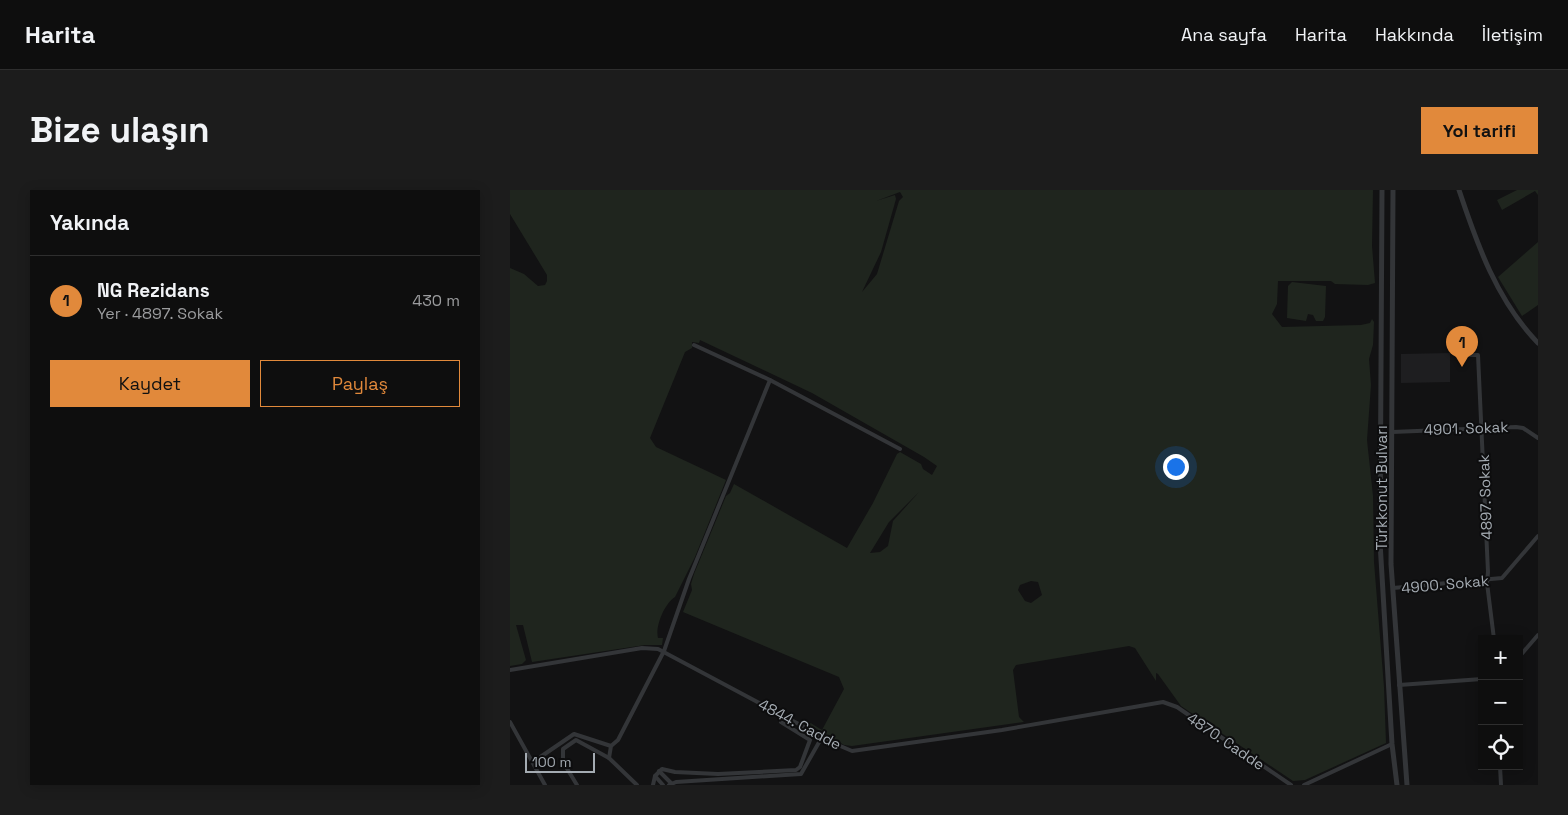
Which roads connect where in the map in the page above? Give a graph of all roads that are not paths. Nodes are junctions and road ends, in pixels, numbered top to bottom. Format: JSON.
{"nodes":[{"id":1,"x":1382,"y":190,"type":"edge"},
{"id":2,"x":1393,"y":190,"type":"edge"},
{"id":3,"x":1459,"y":190,"type":"edge"},
{"id":4,"x":1538,"y":343,"type":"edge"},
{"id":5,"x":694,"y":345,"type":"dead end"},
{"id":6,"x":1461,"y":355,"type":"dead end"},
{"id":7,"x":770,"y":380,"type":"junction"},
{"id":8,"x":1482,"y":427,"type":"junction"},
{"id":9,"x":1392,"y":432,"type":"junction"},
{"id":10,"x":1538,"y":438,"type":"edge"},
{"id":11,"x":900,"y":449,"type":"dead end"},
{"id":12,"x":1538,"y":536,"type":"edge"},
{"id":13,"x":1487,"y":579,"type":"junction"},
{"id":14,"x":1393,"y":588,"type":"junction"},
{"id":15,"x":1494,"y":635,"type":"edge"},
{"id":16,"x":1538,"y":635,"type":"edge"},
{"id":17,"x":664,"y":651,"type":"junction"},
{"id":18,"x":1523,"y":652,"type":"edge"},
{"id":19,"x":510,"y":670,"type":"edge"},
{"id":20,"x":1478,"y":680,"type":"edge"},
{"id":21,"x":1399,"y":685,"type":"junction"},
{"id":22,"x":1160,"y":702,"type":"joint"},
{"id":23,"x":510,"y":722,"type":"edge"},
{"id":24,"x":780,"y":722,"type":"dead end"},
{"id":25,"x":822,"y":737,"type":"junction"},
{"id":26,"x":1392,"y":744,"type":"junction"},
{"id":27,"x":611,"y":746,"type":"junction"},
{"id":28,"x":609,"y":758,"type":"junction"},
{"id":29,"x":533,"y":762,"type":"junction"},
{"id":30,"x":660,"y":770,"type":"junction"},
{"id":31,"x":1500,"y":770,"type":"edge"},
{"id":32,"x":655,"y":776,"type":"junction"},
{"id":33,"x":705,"y":783,"type":"edge"},
{"id":34,"x":670,"y":784,"type":"edge"},
{"id":35,"x":545,"y":785,"type":"edge"},
{"id":36,"x":577,"y":785,"type":"edge"},
{"id":37,"x":637,"y":785,"type":"edge"},
{"id":38,"x":653,"y":785,"type":"edge"},
{"id":39,"x":663,"y":785,"type":"edge"},
{"id":40,"x":1291,"y":785,"type":"edge"},
{"id":41,"x":1304,"y":785,"type":"edge"},
{"id":42,"x":1397,"y":785,"type":"edge"},
{"id":43,"x":1407,"y":785,"type":"edge"},
{"id":44,"x":1501,"y":785,"type":"edge"}],
"edges":[{"from":1,"to":26,"type":"street","name":"Türkkonut Bulvarı"},
{"from":2,"to":9,"type":"street","name":"Türkkonut Bulvarı"},
{"from":3,"to":4,"type":"street"},
{"from":5,"to":7,"type":"street"},
{"from":6,"to":8,"type":"street","name":"4897. Sokak"},
{"from":7,"to":11,"type":"street"},
{"from":7,"to":17,"type":"street"},
{"from":8,"to":9,"type":"street","name":"4901. Sokak"},
{"from":8,"to":10,"type":"street","name":"4901. Sokak"},
{"from":8,"to":13,"type":"street","name":"4897. Sokak"},
{"from":9,"to":14,"type":"street","name":"Türkkonut Bulvarı"},
{"from":12,"to":13,"type":"street","name":"4900. Sokak"},
{"from":13,"to":14,"type":"street","name":"4900. Sokak"},
{"from":13,"to":15,"type":"street","name":"4897. Sokak"},
{"from":14,"to":21,"type":"street","name":"Türkkonut Bulvarı"},
{"from":16,"to":18,"type":"street"},
{"from":17,"to":19,"type":"street","name":"4844. Cadde"},
{"from":17,"to":25,"type":"street","name":"4844. Cadde"},
{"from":17,"to":27,"type":"street"},
{"from":20,"to":21,"type":"street"},
{"from":21,"to":43,"type":"street","name":"Türkkonut Bulvarı"},
{"from":22,"to":25,"type":"street","name":"4844. Cadde"},
{"from":22,"to":40,"type":"street","name":"4870. Cadde"},
{"from":23,"to":29,"type":"street"},
{"from":24,"to":30,"type":"street"},
{"from":25,"to":33,"type":"street"},
{"from":26,"to":41,"type":"street"},
{"from":26,"to":42,"type":"street","name":"Türkkonut Bulvarı"},
{"from":27,"to":28,"type":"street"},
{"from":27,"to":29,"type":"street"},
{"from":28,"to":36,"type":"street"},
{"from":28,"to":37,"type":"street"},
{"from":29,"to":35,"type":"street"},
{"from":30,"to":32,"type":"street"},
{"from":30,"to":34,"type":"street"},
{"from":31,"to":44,"type":"street"},
{"from":32,"to":38,"type":"street"},
{"from":32,"to":39,"type":"street"},
{"from":33,"to":34,"type":"street"}]}
